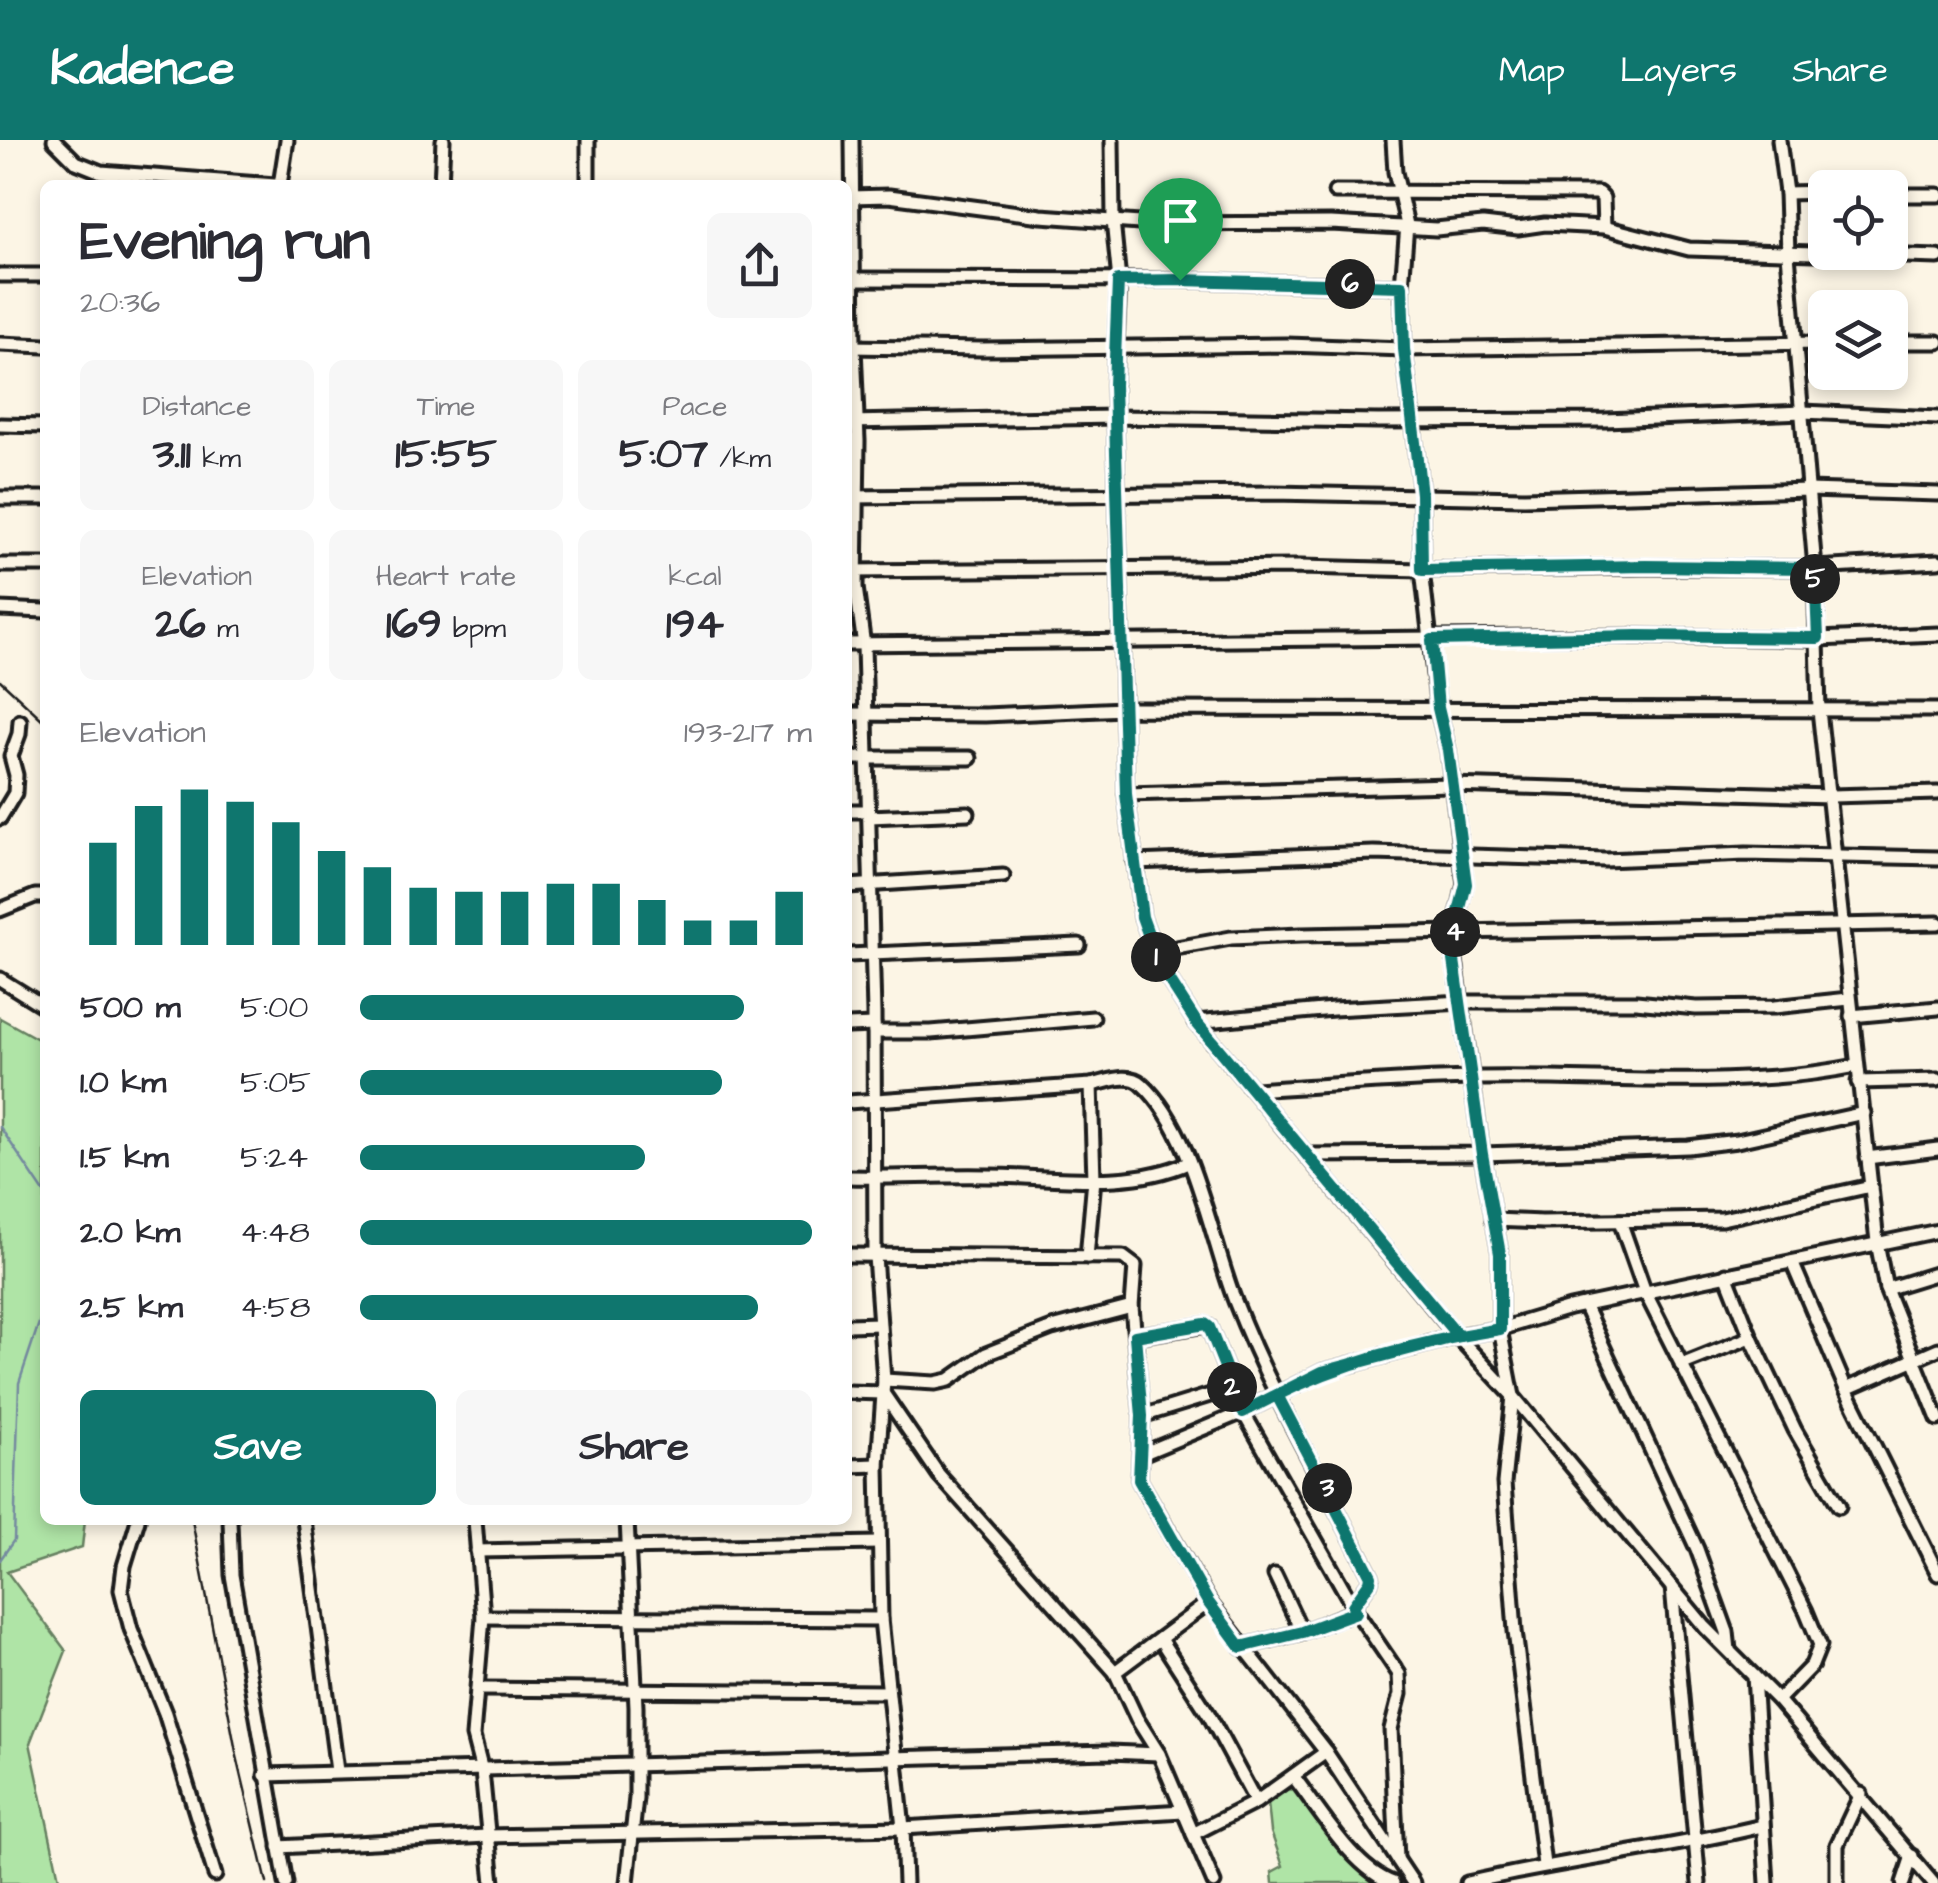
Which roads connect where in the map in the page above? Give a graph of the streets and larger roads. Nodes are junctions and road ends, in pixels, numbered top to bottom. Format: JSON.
{"nodes":[{"id":1,"x":54,"y":140,"type":"edge"},
{"id":2,"x":287,"y":140,"type":"edge"},
{"id":3,"x":443,"y":140,"type":"edge"},
{"id":4,"x":588,"y":140,"type":"edge"},
{"id":5,"x":852,"y":140,"type":"edge"},
{"id":6,"x":1112,"y":140,"type":"edge"},
{"id":7,"x":1394,"y":140,"type":"edge"},
{"id":8,"x":1779,"y":140,"type":"edge"},
{"id":9,"x":120,"y":180,"type":"edge"},
{"id":10,"x":278,"y":180,"type":"edge"},
{"id":11,"x":441,"y":180,"type":"edge"},
{"id":12,"x":588,"y":180,"type":"edge"},
{"id":13,"x":851,"y":180,"type":"edge"},
{"id":14,"x":1400,"y":190,"type":"junction"},
{"id":15,"x":1335,"y":192,"type":"dead end"},
{"id":16,"x":1786,"y":192,"type":"junction"},
{"id":17,"x":1808,"y":192,"type":"edge"},
{"id":18,"x":1908,"y":195,"type":"edge"},
{"id":19,"x":1938,"y":195,"type":"edge"},
{"id":20,"x":852,"y":197,"type":"edge"},
{"id":21,"x":1113,"y":220,"type":"junction"},
{"id":22,"x":1407,"y":226,"type":"junction"},
{"id":23,"x":1604,"y":226,"type":"junction"},
{"id":24,"x":1788,"y":254,"type":"junction"},
{"id":25,"x":1938,"y":257,"type":"edge"},
{"id":26,"x":0,"y":275,"type":"edge"},
{"id":27,"x":40,"y":275,"type":"edge"},
{"id":28,"x":852,"y":279,"type":"edge"},
{"id":29,"x":1118,"y":281,"type":"junction"},
{"id":30,"x":1402,"y":286,"type":"junction"},
{"id":31,"x":1908,"y":342,"type":"edge"},
{"id":32,"x":1938,"y":342,"type":"edge"},
{"id":33,"x":1797,"y":343,"type":"junction"},
{"id":34,"x":1808,"y":343,"type":"edge"},
{"id":35,"x":0,"y":344,"type":"edge"},
{"id":36,"x":40,"y":346,"type":"edge"},
{"id":37,"x":852,"y":347,"type":"edge"},
{"id":38,"x":1116,"y":348,"type":"junction"},
{"id":39,"x":1404,"y":349,"type":"junction"},
{"id":40,"x":852,"y":384,"type":"edge"},
{"id":41,"x":1803,"y":412,"type":"junction"},
{"id":42,"x":1115,"y":416,"type":"junction"},
{"id":43,"x":1938,"y":418,"type":"edge"},
{"id":44,"x":1410,"y":420,"type":"junction"},
{"id":45,"x":853,"y":422,"type":"edge"},
{"id":46,"x":0,"y":425,"type":"edge"},
{"id":47,"x":40,"y":426,"type":"edge"},
{"id":48,"x":1808,"y":490,"type":"junction"},
{"id":49,"x":1118,"y":493,"type":"junction"},
{"id":50,"x":1421,"y":494,"type":"junction"},
{"id":51,"x":1938,"y":494,"type":"edge"},
{"id":52,"x":853,"y":497,"type":"edge"},
{"id":53,"x":0,"y":498,"type":"edge"},
{"id":54,"x":40,"y":498,"type":"edge"},
{"id":55,"x":1938,"y":561,"type":"edge"},
{"id":56,"x":40,"y":564,"type":"edge"},
{"id":57,"x":0,"y":566,"type":"edge"},
{"id":58,"x":1120,"y":568,"type":"junction"},
{"id":59,"x":1815,"y":568,"type":"junction"},
{"id":60,"x":1422,"y":570,"type":"junction"},
{"id":61,"x":852,"y":571,"type":"edge"},
{"id":62,"x":0,"y":609,"type":"edge"},
{"id":63,"x":40,"y":610,"type":"edge"},
{"id":64,"x":1938,"y":634,"type":"edge"},
{"id":65,"x":1818,"y":638,"type":"junction"},
{"id":66,"x":1432,"y":640,"type":"junction"},
{"id":67,"x":1124,"y":641,"type":"junction"},
{"id":68,"x":852,"y":644,"type":"edge"},
{"id":69,"x":864,"y":646,"type":"junction"},
{"id":70,"x":1438,"y":708,"type":"junction"},
{"id":71,"x":1124,"y":709,"type":"junction"},
{"id":72,"x":1819,"y":710,"type":"junction"},
{"id":73,"x":1938,"y":710,"type":"edge"},
{"id":74,"x":852,"y":714,"type":"edge"},
{"id":75,"x":866,"y":714,"type":"junction"},
{"id":76,"x":20,"y":722,"type":"dead end"},
{"id":77,"x":852,"y":758,"type":"edge"},
{"id":78,"x":970,"y":758,"type":"dead end"},
{"id":79,"x":867,"y":759,"type":"junction"},
{"id":80,"x":1450,"y":784,"type":"junction"},
{"id":81,"x":1126,"y":794,"type":"junction"},
{"id":82,"x":1938,"y":794,"type":"edge"},
{"id":83,"x":1831,"y":796,"type":"junction"},
{"id":84,"x":852,"y":812,"type":"edge"},
{"id":85,"x":968,"y":813,"type":"dead end"},
{"id":86,"x":869,"y":814,"type":"junction"},
{"id":87,"x":0,"y":818,"type":"edge"},
{"id":88,"x":1833,"y":854,"type":"junction"},
{"id":89,"x":1463,"y":855,"type":"junction"},
{"id":90,"x":1938,"y":858,"type":"edge"},
{"id":91,"x":1134,"y":862,"type":"junction"},
{"id":92,"x":1003,"y":876,"type":"dead end"},
{"id":93,"x":871,"y":885,"type":"junction"},
{"id":94,"x":852,"y":886,"type":"edge"},
{"id":95,"x":40,"y":895,"type":"edge"},
{"id":96,"x":0,"y":910,"type":"edge"},
{"id":97,"x":1938,"y":923,"type":"edge"},
{"id":98,"x":1841,"y":925,"type":"junction"},
{"id":99,"x":1454,"y":932,"type":"junction"},
{"id":100,"x":1079,"y":944,"type":"dead end"},
{"id":101,"x":873,"y":954,"type":"junction"},
{"id":102,"x":852,"y":955,"type":"edge"},
{"id":103,"x":1157,"y":958,"type":"junction"},
{"id":104,"x":0,"y":979,"type":"edge"},
{"id":105,"x":1849,"y":998,"type":"junction"},
{"id":106,"x":1462,"y":1002,"type":"junction"},
{"id":107,"x":40,"y":1005,"type":"edge"},
{"id":108,"x":1938,"y":1008,"type":"edge"},
{"id":109,"x":1851,"y":1016,"type":"junction"},
{"id":110,"x":1093,"y":1018,"type":"dead end"},
{"id":111,"x":1196,"y":1022,"type":"junction"},
{"id":112,"x":852,"y":1026,"type":"edge"},
{"id":113,"x":874,"y":1028,"type":"junction"},
{"id":114,"x":1856,"y":1066,"type":"junction"},
{"id":115,"x":1473,"y":1078,"type":"junction"},
{"id":116,"x":1938,"y":1080,"type":"edge"},
{"id":117,"x":1858,"y":1082,"type":"junction"},
{"id":118,"x":1091,"y":1085,"type":"junction"},
{"id":119,"x":1253,"y":1090,"type":"junction"},
{"id":120,"x":852,"y":1102,"type":"edge"},
{"id":121,"x":875,"y":1102,"type":"junction"},
{"id":122,"x":1864,"y":1114,"type":"junction"},
{"id":123,"x":1938,"y":1149,"type":"edge"},
{"id":124,"x":1482,"y":1154,"type":"junction"},
{"id":125,"x":1307,"y":1155,"type":"junction"},
{"id":126,"x":1868,"y":1158,"type":"junction"},
{"id":127,"x":1188,"y":1163,"type":"junction"},
{"id":128,"x":852,"y":1177,"type":"edge"},
{"id":129,"x":875,"y":1178,"type":"junction"},
{"id":130,"x":1094,"y":1179,"type":"junction"},
{"id":131,"x":1871,"y":1186,"type":"junction"},
{"id":132,"x":1492,"y":1220,"type":"junction"},
{"id":133,"x":1620,"y":1221,"type":"junction"},
{"id":134,"x":1938,"y":1232,"type":"edge"},
{"id":135,"x":1877,"y":1242,"type":"junction"},
{"id":136,"x":852,"y":1255,"type":"edge"},
{"id":137,"x":875,"y":1256,"type":"junction"},
{"id":138,"x":1087,"y":1257,"type":"junction"},
{"id":139,"x":1792,"y":1262,"type":"junction"},
{"id":140,"x":1938,"y":1273,"type":"edge"},
{"id":141,"x":1726,"y":1274,"type":"junction"},
{"id":142,"x":1886,"y":1289,"type":"junction"},
{"id":143,"x":1645,"y":1292,"type":"junction"},
{"id":144,"x":1584,"y":1305,"type":"junction"},
{"id":145,"x":1132,"y":1308,"type":"junction"},
{"id":146,"x":879,"y":1324,"type":"junction"},
{"id":147,"x":852,"y":1325,"type":"edge"},
{"id":148,"x":1500,"y":1329,"type":"junction"},
{"id":149,"x":1135,"y":1336,"type":"junction"},
{"id":150,"x":1458,"y":1336,"type":"junction"},
{"id":151,"x":1751,"y":1337,"type":"junction"},
{"id":152,"x":1938,"y":1349,"type":"edge"},
{"id":153,"x":1914,"y":1361,"type":"junction"},
{"id":154,"x":1681,"y":1365,"type":"junction"},
{"id":155,"x":884,"y":1386,"type":"junction"},
{"id":156,"x":1232,"y":1388,"type":"junction"},
{"id":157,"x":1846,"y":1389,"type":"junction"},
{"id":158,"x":852,"y":1391,"type":"edge"},
{"id":159,"x":1277,"y":1395,"type":"junction"},
{"id":160,"x":1513,"y":1396,"type":"junction"},
{"id":161,"x":1243,"y":1412,"type":"junction"},
{"id":162,"x":1142,"y":1416,"type":"junction"},
{"id":163,"x":1938,"y":1419,"type":"edge"},
{"id":164,"x":1142,"y":1454,"type":"junction"},
{"id":165,"x":878,"y":1465,"type":"junction"},
{"id":166,"x":852,"y":1466,"type":"edge"},
{"id":167,"x":1839,"y":1506,"type":"dead end"},
{"id":168,"x":136,"y":1525,"type":"edge"},
{"id":169,"x":230,"y":1525,"type":"edge"},
{"id":170,"x":305,"y":1525,"type":"edge"},
{"id":171,"x":475,"y":1525,"type":"edge"},
{"id":172,"x":627,"y":1525,"type":"edge"},
{"id":173,"x":880,"y":1543,"type":"junction"},
{"id":174,"x":628,"y":1549,"type":"junction"},
{"id":175,"x":478,"y":1551,"type":"junction"},
{"id":176,"x":1938,"y":1574,"type":"edge"},
{"id":177,"x":1276,"y":1575,"type":"dead end"},
{"id":178,"x":1672,"y":1587,"type":"junction"},
{"id":179,"x":1208,"y":1602,"type":"junction"},
{"id":180,"x":1355,"y":1609,"type":"junction"},
{"id":181,"x":482,"y":1617,"type":"junction"},
{"id":182,"x":881,"y":1619,"type":"junction"},
{"id":183,"x":634,"y":1620,"type":"junction"},
{"id":184,"x":1302,"y":1632,"type":"junction"},
{"id":185,"x":1160,"y":1639,"type":"junction"},
{"id":186,"x":1241,"y":1647,"type":"junction"},
{"id":187,"x":1730,"y":1651,"type":"junction"},
{"id":188,"x":1115,"y":1672,"type":"junction"},
{"id":189,"x":1754,"y":1676,"type":"junction"},
{"id":190,"x":478,"y":1689,"type":"junction"},
{"id":191,"x":636,"y":1692,"type":"junction"},
{"id":192,"x":887,"y":1692,"type":"junction"},
{"id":193,"x":1778,"y":1700,"type":"junction"},
{"id":194,"x":1326,"y":1752,"type":"junction"},
{"id":195,"x":1159,"y":1754,"type":"junction"},
{"id":196,"x":894,"y":1760,"type":"junction"},
{"id":197,"x":635,"y":1764,"type":"junction"},
{"id":198,"x":337,"y":1771,"type":"junction"},
{"id":199,"x":482,"y":1771,"type":"junction"},
{"id":200,"x":266,"y":1775,"type":"junction"},
{"id":201,"x":1293,"y":1776,"type":"junction"},
{"id":202,"x":1861,"y":1794,"type":"junction"},
{"id":203,"x":1256,"y":1802,"type":"junction"},
{"id":204,"x":1184,"y":1811,"type":"junction"},
{"id":205,"x":1762,"y":1826,"type":"junction"},
{"id":206,"x":903,"y":1828,"type":"junction"},
{"id":207,"x":634,"y":1834,"type":"junction"},
{"id":208,"x":1193,"y":1834,"type":"junction"},
{"id":209,"x":487,"y":1836,"type":"junction"},
{"id":210,"x":1696,"y":1842,"type":"junction"},
{"id":211,"x":279,"y":1847,"type":"junction"},
{"id":212,"x":1912,"y":1856,"type":"junction"},
{"id":213,"x":1398,"y":1858,"type":"junction"},
{"id":214,"x":1544,"y":1865,"type":"junction"},
{"id":215,"x":215,"y":1875,"type":"dead end"},
{"id":216,"x":286,"y":1883,"type":"edge"},
{"id":217,"x":493,"y":1883,"type":"edge"},
{"id":218,"x":627,"y":1883,"type":"edge"},
{"id":219,"x":905,"y":1883,"type":"edge"},
{"id":220,"x":1214,"y":1883,"type":"edge"},
{"id":221,"x":1393,"y":1883,"type":"edge"},
{"id":222,"x":1413,"y":1883,"type":"edge"},
{"id":223,"x":1467,"y":1883,"type":"edge"},
{"id":224,"x":1699,"y":1883,"type":"edge"},
{"id":225,"x":1768,"y":1883,"type":"edge"},
{"id":226,"x":1837,"y":1883,"type":"edge"},
{"id":227,"x":1903,"y":1883,"type":"edge"},
{"id":228,"x":1933,"y":1883,"type":"edge"}],
"edges":[{"from":1,"to":9,"type":"street"},
{"from":2,"to":10,"type":"street"},
{"from":3,"to":11,"type":"street"},
{"from":4,"to":12,"type":"street"},
{"from":5,"to":13,"type":"street"},
{"from":6,"to":21,"type":"street"},
{"from":7,"to":14,"type":"street"},
{"from":8,"to":16,"type":"street"},
{"from":14,"to":15,"type":"street"},
{"from":14,"to":22,"type":"street"},
{"from":14,"to":23,"type":"street"},
{"from":16,"to":17,"type":"street"},
{"from":16,"to":24,"type":"street"},
{"from":18,"to":19,"type":"street"},
{"from":20,"to":21,"type":"street"},
{"from":21,"to":22,"type":"street"},
{"from":21,"to":29,"type":"street"},
{"from":22,"to":23,"type":"street"},
{"from":22,"to":30,"type":"street"},
{"from":23,"to":24,"type":"street"},
{"from":24,"to":25,"type":"street"},
{"from":24,"to":33,"type":"street"},
{"from":26,"to":27,"type":"street"},
{"from":28,"to":29,"type":"street"},
{"from":29,"to":30,"type":"street"},
{"from":29,"to":38,"type":"street"},
{"from":30,"to":39,"type":"street"},
{"from":31,"to":32,"type":"street"},
{"from":33,"to":34,"type":"street"},
{"from":33,"to":39,"type":"street"},
{"from":33,"to":41,"type":"street"},
{"from":35,"to":36,"type":"street"},
{"from":37,"to":38,"type":"street"},
{"from":38,"to":39,"type":"street"},
{"from":38,"to":42,"type":"street"},
{"from":39,"to":44,"type":"street"},
{"from":40,"to":45,"type":"street"},
{"from":41,"to":43,"type":"street"},
{"from":41,"to":44,"type":"street"},
{"from":41,"to":48,"type":"street"},
{"from":42,"to":44,"type":"street"},
{"from":42,"to":45,"type":"street"},
{"from":42,"to":49,"type":"street"},
{"from":44,"to":50,"type":"street"},
{"from":45,"to":52,"type":"street"},
{"from":46,"to":47,"type":"street"},
{"from":48,"to":50,"type":"street"},
{"from":48,"to":51,"type":"street"},
{"from":48,"to":59,"type":"street"},
{"from":49,"to":50,"type":"street"},
{"from":49,"to":52,"type":"street"},
{"from":49,"to":58,"type":"street"},
{"from":50,"to":60,"type":"street"},
{"from":52,"to":61,"type":"street"},
{"from":53,"to":54,"type":"street"},
{"from":55,"to":59,"type":"street"},
{"from":56,"to":57,"type":"street"},
{"from":58,"to":60,"type":"street"},
{"from":58,"to":61,"type":"street"},
{"from":58,"to":67,"type":"street"},
{"from":59,"to":60,"type":"street"},
{"from":59,"to":65,"type":"street"},
{"from":60,"to":66,"type":"street"},
{"from":61,"to":69,"type":"street"},
{"from":62,"to":63,"type":"street"},
{"from":64,"to":65,"type":"street"},
{"from":65,"to":66,"type":"street"},
{"from":65,"to":72,"type":"street"},
{"from":66,"to":67,"type":"street"},
{"from":66,"to":70,"type":"street"},
{"from":67,"to":69,"type":"street"},
{"from":67,"to":71,"type":"street"},
{"from":68,"to":69,"type":"street"},
{"from":69,"to":75,"type":"street"},
{"from":70,"to":71,"type":"street"},
{"from":70,"to":72,"type":"street"},
{"from":70,"to":80,"type":"street"},
{"from":71,"to":75,"type":"street"},
{"from":71,"to":81,"type":"street"},
{"from":72,"to":73,"type":"street"},
{"from":72,"to":83,"type":"street"},
{"from":74,"to":75,"type":"street"},
{"from":75,"to":79,"type":"street"},
{"from":76,"to":87,"type":"street"},
{"from":77,"to":79,"type":"street"},
{"from":78,"to":79,"type":"street"},
{"from":79,"to":86,"type":"street"},
{"from":80,"to":81,"type":"street"},
{"from":80,"to":83,"type":"street"},
{"from":80,"to":89,"type":"street"},
{"from":81,"to":91,"type":"street"},
{"from":82,"to":83,"type":"street"},
{"from":83,"to":88,"type":"street"},
{"from":84,"to":86,"type":"street"},
{"from":85,"to":86,"type":"street"},
{"from":86,"to":93,"type":"street"},
{"from":88,"to":89,"type":"street"},
{"from":88,"to":90,"type":"street"},
{"from":88,"to":98,"type":"street"},
{"from":89,"to":91,"type":"street"},
{"from":89,"to":99,"type":"street"},
{"from":91,"to":103,"type":"street"},
{"from":92,"to":93,"type":"street"},
{"from":93,"to":94,"type":"street"},
{"from":93,"to":101,"type":"street"},
{"from":95,"to":96,"type":"street"},
{"from":97,"to":98,"type":"street"},
{"from":98,"to":99,"type":"street"},
{"from":98,"to":105,"type":"street"},
{"from":99,"to":103,"type":"street"},
{"from":99,"to":106,"type":"street"},
{"from":100,"to":101,"type":"street"},
{"from":101,"to":102,"type":"street"},
{"from":101,"to":113,"type":"street"},
{"from":103,"to":111,"type":"street"},
{"from":104,"to":107,"type":"street"},
{"from":105,"to":106,"type":"street"},
{"from":105,"to":109,"type":"street"},
{"from":106,"to":111,"type":"street"},
{"from":106,"to":115,"type":"street"},
{"from":108,"to":109,"type":"street"},
{"from":109,"to":114,"type":"street"},
{"from":110,"to":113,"type":"street"},
{"from":111,"to":119,"type":"street"},
{"from":112,"to":113,"type":"street"},
{"from":113,"to":121,"type":"street"},
{"from":114,"to":115,"type":"street"},
{"from":114,"to":117,"type":"street"},
{"from":115,"to":119,"type":"street"},
{"from":115,"to":124,"type":"street"},
{"from":116,"to":117,"type":"street"},
{"from":117,"to":122,"type":"street"},
{"from":118,"to":121,"type":"street"},
{"from":118,"to":127,"type":"street"},
{"from":118,"to":130,"type":"street"},
{"from":119,"to":125,"type":"street"},
{"from":120,"to":121,"type":"street"},
{"from":121,"to":129,"type":"street"},
{"from":122,"to":124,"type":"street"},
{"from":122,"to":126,"type":"street"},
{"from":123,"to":126,"type":"street"},
{"from":124,"to":125,"type":"street"},
{"from":124,"to":132,"type":"street"},
{"from":125,"to":150,"type":"street"},
{"from":126,"to":131,"type":"street"},
{"from":127,"to":130,"type":"street"},
{"from":127,"to":159,"type":"street"},
{"from":128,"to":129,"type":"street"},
{"from":129,"to":130,"type":"street"},
{"from":129,"to":137,"type":"street"},
{"from":130,"to":138,"type":"street"},
{"from":131,"to":133,"type":"street"},
{"from":131,"to":135,"type":"street"},
{"from":132,"to":133,"type":"street"},
{"from":132,"to":148,"type":"street"},
{"from":133,"to":143,"type":"street"},
{"from":134,"to":135,"type":"street"},
{"from":135,"to":139,"type":"street"},
{"from":135,"to":142,"type":"street"},
{"from":136,"to":137,"type":"street"},
{"from":137,"to":138,"type":"street"},
{"from":137,"to":146,"type":"street"},
{"from":138,"to":145,"type":"street"},
{"from":139,"to":141,"type":"street"},
{"from":139,"to":157,"type":"street"},
{"from":140,"to":142,"type":"street"},
{"from":141,"to":143,"type":"street"},
{"from":141,"to":151,"type":"street"},
{"from":142,"to":153,"type":"street"},
{"from":143,"to":144,"type":"street"},
{"from":143,"to":154,"type":"street"},
{"from":144,"to":148,"type":"street"},
{"from":144,"to":187,"type":"street"},
{"from":145,"to":149,"type":"street"},
{"from":145,"to":155,"type":"street"},
{"from":146,"to":147,"type":"street"},
{"from":146,"to":155,"type":"street"},
{"from":148,"to":150,"type":"street"},
{"from":148,"to":160,"type":"street"},
{"from":149,"to":156,"type":"street"},
{"from":149,"to":162,"type":"street"},
{"from":150,"to":159,"type":"street"},
{"from":150,"to":160,"type":"street"},
{"from":151,"to":154,"type":"street"},
{"from":151,"to":167,"type":"street"},
{"from":152,"to":153,"type":"street"},
{"from":153,"to":157,"type":"street"},
{"from":153,"to":163,"type":"street"},
{"from":154,"to":193,"type":"street"},
{"from":155,"to":158,"type":"street"},
{"from":155,"to":165,"type":"street"},
{"from":155,"to":188,"type":"street"},
{"from":156,"to":161,"type":"street"},
{"from":156,"to":162,"type":"street"},
{"from":157,"to":176,"type":"street"},
{"from":159,"to":161,"type":"street"},
{"from":159,"to":180,"type":"street"},
{"from":160,"to":178,"type":"street"},
{"from":160,"to":214,"type":"street"},
{"from":161,"to":164,"type":"street"},
{"from":161,"to":180,"type":"street"},
{"from":162,"to":164,"type":"street"},
{"from":164,"to":179,"type":"street"},
{"from":165,"to":166,"type":"street"},
{"from":165,"to":173,"type":"street"},
{"from":168,"to":215,"type":"street"},
{"from":169,"to":200,"type":"street"},
{"from":170,"to":198,"type":"street"},
{"from":171,"to":175,"type":"street"},
{"from":172,"to":174,"type":"street"},
{"from":173,"to":174,"type":"street"},
{"from":173,"to":182,"type":"street"},
{"from":174,"to":175,"type":"street"},
{"from":174,"to":183,"type":"street"},
{"from":175,"to":181,"type":"street"},
{"from":177,"to":184,"type":"street"},
{"from":178,"to":187,"type":"street"},
{"from":178,"to":210,"type":"street"},
{"from":179,"to":185,"type":"street"},
{"from":179,"to":186,"type":"street"},
{"from":180,"to":184,"type":"street"},
{"from":180,"to":213,"type":"street"},
{"from":181,"to":183,"type":"street"},
{"from":181,"to":190,"type":"street"},
{"from":182,"to":183,"type":"street"},
{"from":182,"to":192,"type":"street"},
{"from":183,"to":191,"type":"street"},
{"from":184,"to":186,"type":"street"},
{"from":185,"to":188,"type":"street"},
{"from":185,"to":203,"type":"street"},
{"from":186,"to":194,"type":"street"},
{"from":187,"to":189,"type":"street"},
{"from":188,"to":195,"type":"street"},
{"from":189,"to":193,"type":"street"},
{"from":189,"to":205,"type":"street"},
{"from":190,"to":191,"type":"street"},
{"from":190,"to":199,"type":"street"},
{"from":191,"to":192,"type":"street"},
{"from":191,"to":197,"type":"street"},
{"from":192,"to":196,"type":"street"},
{"from":193,"to":202,"type":"street"},
{"from":194,"to":201,"type":"street"},
{"from":194,"to":213,"type":"street"},
{"from":195,"to":196,"type":"street"},
{"from":195,"to":204,"type":"street"},
{"from":196,"to":197,"type":"street"},
{"from":196,"to":206,"type":"street"},
{"from":197,"to":199,"type":"street"},
{"from":197,"to":207,"type":"street"},
{"from":198,"to":199,"type":"street"},
{"from":198,"to":200,"type":"street"},
{"from":199,"to":209,"type":"street"},
{"from":200,"to":211,"type":"street"},
{"from":201,"to":203,"type":"street"},
{"from":201,"to":221,"type":"street"},
{"from":202,"to":212,"type":"street"},
{"from":202,"to":226,"type":"street"},
{"from":203,"to":208,"type":"street"},
{"from":204,"to":206,"type":"street"},
{"from":204,"to":208,"type":"street"},
{"from":205,"to":210,"type":"street"},
{"from":205,"to":225,"type":"street"},
{"from":206,"to":207,"type":"street"},
{"from":206,"to":219,"type":"street"},
{"from":207,"to":209,"type":"street"},
{"from":207,"to":218,"type":"street"},
{"from":208,"to":220,"type":"street"},
{"from":209,"to":211,"type":"street"},
{"from":209,"to":217,"type":"street"},
{"from":210,"to":214,"type":"street"},
{"from":210,"to":224,"type":"street"},
{"from":211,"to":216,"type":"street"},
{"from":212,"to":227,"type":"street"},
{"from":212,"to":228,"type":"street"},
{"from":213,"to":222,"type":"street"},
{"from":214,"to":223,"type":"street"}]}
